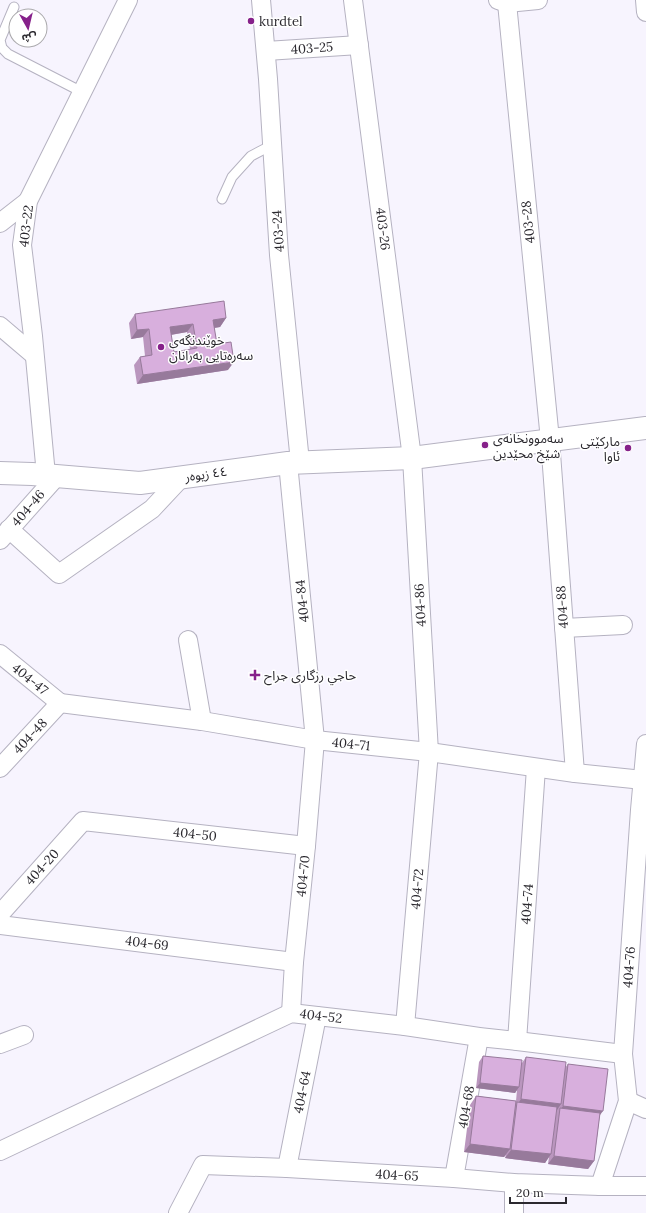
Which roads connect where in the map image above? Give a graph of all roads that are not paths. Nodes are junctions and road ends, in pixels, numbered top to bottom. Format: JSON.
{"nodes":[{"id":1,"x":128,"y":0,"type":"edge"},
{"id":2,"x":261,"y":0,"type":"edge"},
{"id":3,"x":353,"y":0,"type":"edge"},
{"id":4,"x":538,"y":0,"type":"edge"},
{"id":5,"x":645,"y":0,"type":"edge"},
{"id":6,"x":502,"y":2,"type":"edge"},
{"id":7,"x":14,"y":7,"type":"dead end"},
{"id":8,"x":646,"y":12,"type":"edge"},
{"id":9,"x":359,"y":45,"type":"junction"},
{"id":10,"x":266,"y":52,"type":"junction"},
{"id":11,"x":82,"y":92,"type":"junction"},
{"id":12,"x":272,"y":145,"type":"junction"},
{"id":13,"x":222,"y":199,"type":"dead end"},
{"id":14,"x":28,"y":201,"type":"junction"},
{"id":15,"x":0,"y":223,"type":"edge"},
{"id":16,"x":0,"y":326,"type":"edge"},
{"id":17,"x":34,"y":355,"type":"junction"},
{"id":18,"x":646,"y":428,"type":"edge"},
{"id":19,"x":550,"y":440,"type":"junction"},
{"id":20,"x":412,"y":458,"type":"junction"},
{"id":21,"x":294,"y":463,"type":"junction"},
{"id":22,"x":0,"y":473,"type":"edge"},
{"id":23,"x":51,"y":475,"type":"junction"},
{"id":24,"x":181,"y":478,"type":"junction"},
{"id":25,"x":5,"y":535,"type":"edge"},
{"id":26,"x":623,"y":624,"type":"dead end"},
{"id":27,"x":564,"y":628,"type":"junction"},
{"id":28,"x":188,"y":640,"type":"dead end"},
{"id":29,"x":0,"y":654,"type":"edge"},
{"id":30,"x":60,"y":703,"type":"junction"},
{"id":31,"x":202,"y":721,"type":"junction"},
{"id":32,"x":315,"y":740,"type":"junction"},
{"id":33,"x":646,"y":744,"type":"edge"},
{"id":34,"x":429,"y":752,"type":"junction"},
{"id":35,"x":0,"y":768,"type":"edge"},
{"id":36,"x":536,"y":768,"type":"junction"},
{"id":37,"x":575,"y":773,"type":"junction"},
{"id":38,"x":643,"y":780,"type":"junction"},
{"id":39,"x":643,"y":812,"type":"edge"},
{"id":40,"x":83,"y":821,"type":"joint"},
{"id":41,"x":306,"y":846,"type":"junction"},
{"id":42,"x":0,"y":914,"type":"edge"},
{"id":43,"x":0,"y":924,"type":"edge"},
{"id":44,"x":294,"y":962,"type":"junction"},
{"id":45,"x":291,"y":1013,"type":"junction"},
{"id":46,"x":317,"y":1016,"type":"junction"},
{"id":47,"x":405,"y":1026,"type":"junction"},
{"id":48,"x":24,"y":1035,"type":"dead end"},
{"id":49,"x":479,"y":1037,"type":"junction"},
{"id":50,"x":518,"y":1041,"type":"junction"},
{"id":51,"x":0,"y":1044,"type":"edge"},
{"id":52,"x":623,"y":1054,"type":"junction"},
{"id":53,"x":628,"y":1101,"type":"junction"},
{"id":54,"x":646,"y":1109,"type":"edge"},
{"id":55,"x":0,"y":1152,"type":"edge"},
{"id":56,"x":287,"y":1168,"type":"junction"},
{"id":57,"x":454,"y":1178,"type":"junction"},
{"id":58,"x":514,"y":1183,"type":"junction"},
{"id":59,"x":600,"y":1186,"type":"junction"},
{"id":60,"x":646,"y":1186,"type":"edge"},
{"id":61,"x":178,"y":1213,"type":"edge"},
{"id":62,"x":514,"y":1213,"type":"edge"}],
"edges":[{"from":1,"to":11,"type":"street","name":"403-22"},
{"from":2,"to":10,"type":"street","name":"403-24"},
{"from":3,"to":9,"type":"street","name":"403-26"},
{"from":4,"to":6,"type":"street"},
{"from":5,"to":8,"type":"street"},
{"from":6,"to":19,"type":"street","name":"403-28"},
{"from":7,"to":11,"type":"lane"},
{"from":9,"to":10,"type":"street","name":"403-25"},
{"from":9,"to":20,"type":"street","name":"403-26"},
{"from":10,"to":12,"type":"street","name":"403-24"},
{"from":11,"to":14,"type":"street","name":"403-22"},
{"from":12,"to":13,"type":"lane"},
{"from":12,"to":21,"type":"street","name":"403-24"},
{"from":14,"to":15,"type":"street"},
{"from":14,"to":17,"type":"street","name":"403-22"},
{"from":16,"to":17,"type":"street"},
{"from":17,"to":23,"type":"street","name":"403-22"},
{"from":18,"to":19,"type":"street","name":"٤٤ زیوەر"},
{"from":19,"to":20,"type":"street","name":"٤٤ زیوەر"},
{"from":19,"to":27,"type":"street","name":"404-88"},
{"from":20,"to":21,"type":"street","name":"٤٤ زیوەر"},
{"from":20,"to":34,"type":"street","name":"404-86"},
{"from":21,"to":24,"type":"street","name":"٤٤ زیوەر"},
{"from":21,"to":32,"type":"street","name":"404-84"},
{"from":22,"to":23,"type":"street","name":"٤٤ زیوەر"},
{"from":23,"to":24,"type":"street","name":"٤٤ زیوەر"},
{"from":23,"to":25,"type":"street","name":"404-46"},
{"from":24,"to":25,"type":"street"},
{"from":26,"to":27,"type":"street"},
{"from":27,"to":37,"type":"street","name":"404-88"},
{"from":28,"to":31,"type":"street"},
{"from":29,"to":30,"type":"street","name":"404-47"},
{"from":30,"to":31,"type":"street","name":"404-71"},
{"from":30,"to":35,"type":"street","name":"404-48"},
{"from":31,"to":32,"type":"street","name":"404-71"},
{"from":32,"to":34,"type":"street","name":"404-71"},
{"from":32,"to":41,"type":"street","name":"404-70"},
{"from":33,"to":38,"type":"street","name":"404-76"},
{"from":34,"to":36,"type":"street","name":"404-71"},
{"from":34,"to":47,"type":"street","name":"404-72"},
{"from":36,"to":37,"type":"street","name":"404-71"},
{"from":36,"to":50,"type":"street","name":"404-74"},
{"from":37,"to":38,"type":"street","name":"404-71"},
{"from":38,"to":39,"type":"street","name":"404-76"},
{"from":39,"to":52,"type":"street","name":"404-76"},
{"from":40,"to":41,"type":"street","name":"404-50"},
{"from":40,"to":42,"type":"street","name":"404-20"},
{"from":41,"to":44,"type":"street","name":"404-70"},
{"from":43,"to":44,"type":"street","name":"404-69"},
{"from":44,"to":45,"type":"street","name":"404-70"},
{"from":45,"to":46,"type":"street","name":"404-52"},
{"from":45,"to":55,"type":"street","name":"404-52"},
{"from":46,"to":47,"type":"street","name":"404-52"},
{"from":46,"to":56,"type":"street","name":"404-64"},
{"from":47,"to":49,"type":"street","name":"404-52"},
{"from":48,"to":51,"type":"street"},
{"from":49,"to":50,"type":"street","name":"404-52"},
{"from":49,"to":57,"type":"street","name":"404-68"},
{"from":50,"to":52,"type":"street","name":"404-52"},
{"from":52,"to":53,"type":"street","name":"404-76"},
{"from":53,"to":54,"type":"street"},
{"from":53,"to":59,"type":"street","name":"404-76"},
{"from":56,"to":57,"type":"street","name":"404-65"},
{"from":56,"to":61,"type":"street","name":"404-65"},
{"from":57,"to":58,"type":"street","name":"404-65"},
{"from":58,"to":59,"type":"street","name":"404-65"},
{"from":58,"to":62,"type":"street"},
{"from":59,"to":60,"type":"street","name":"404-65"}]}
